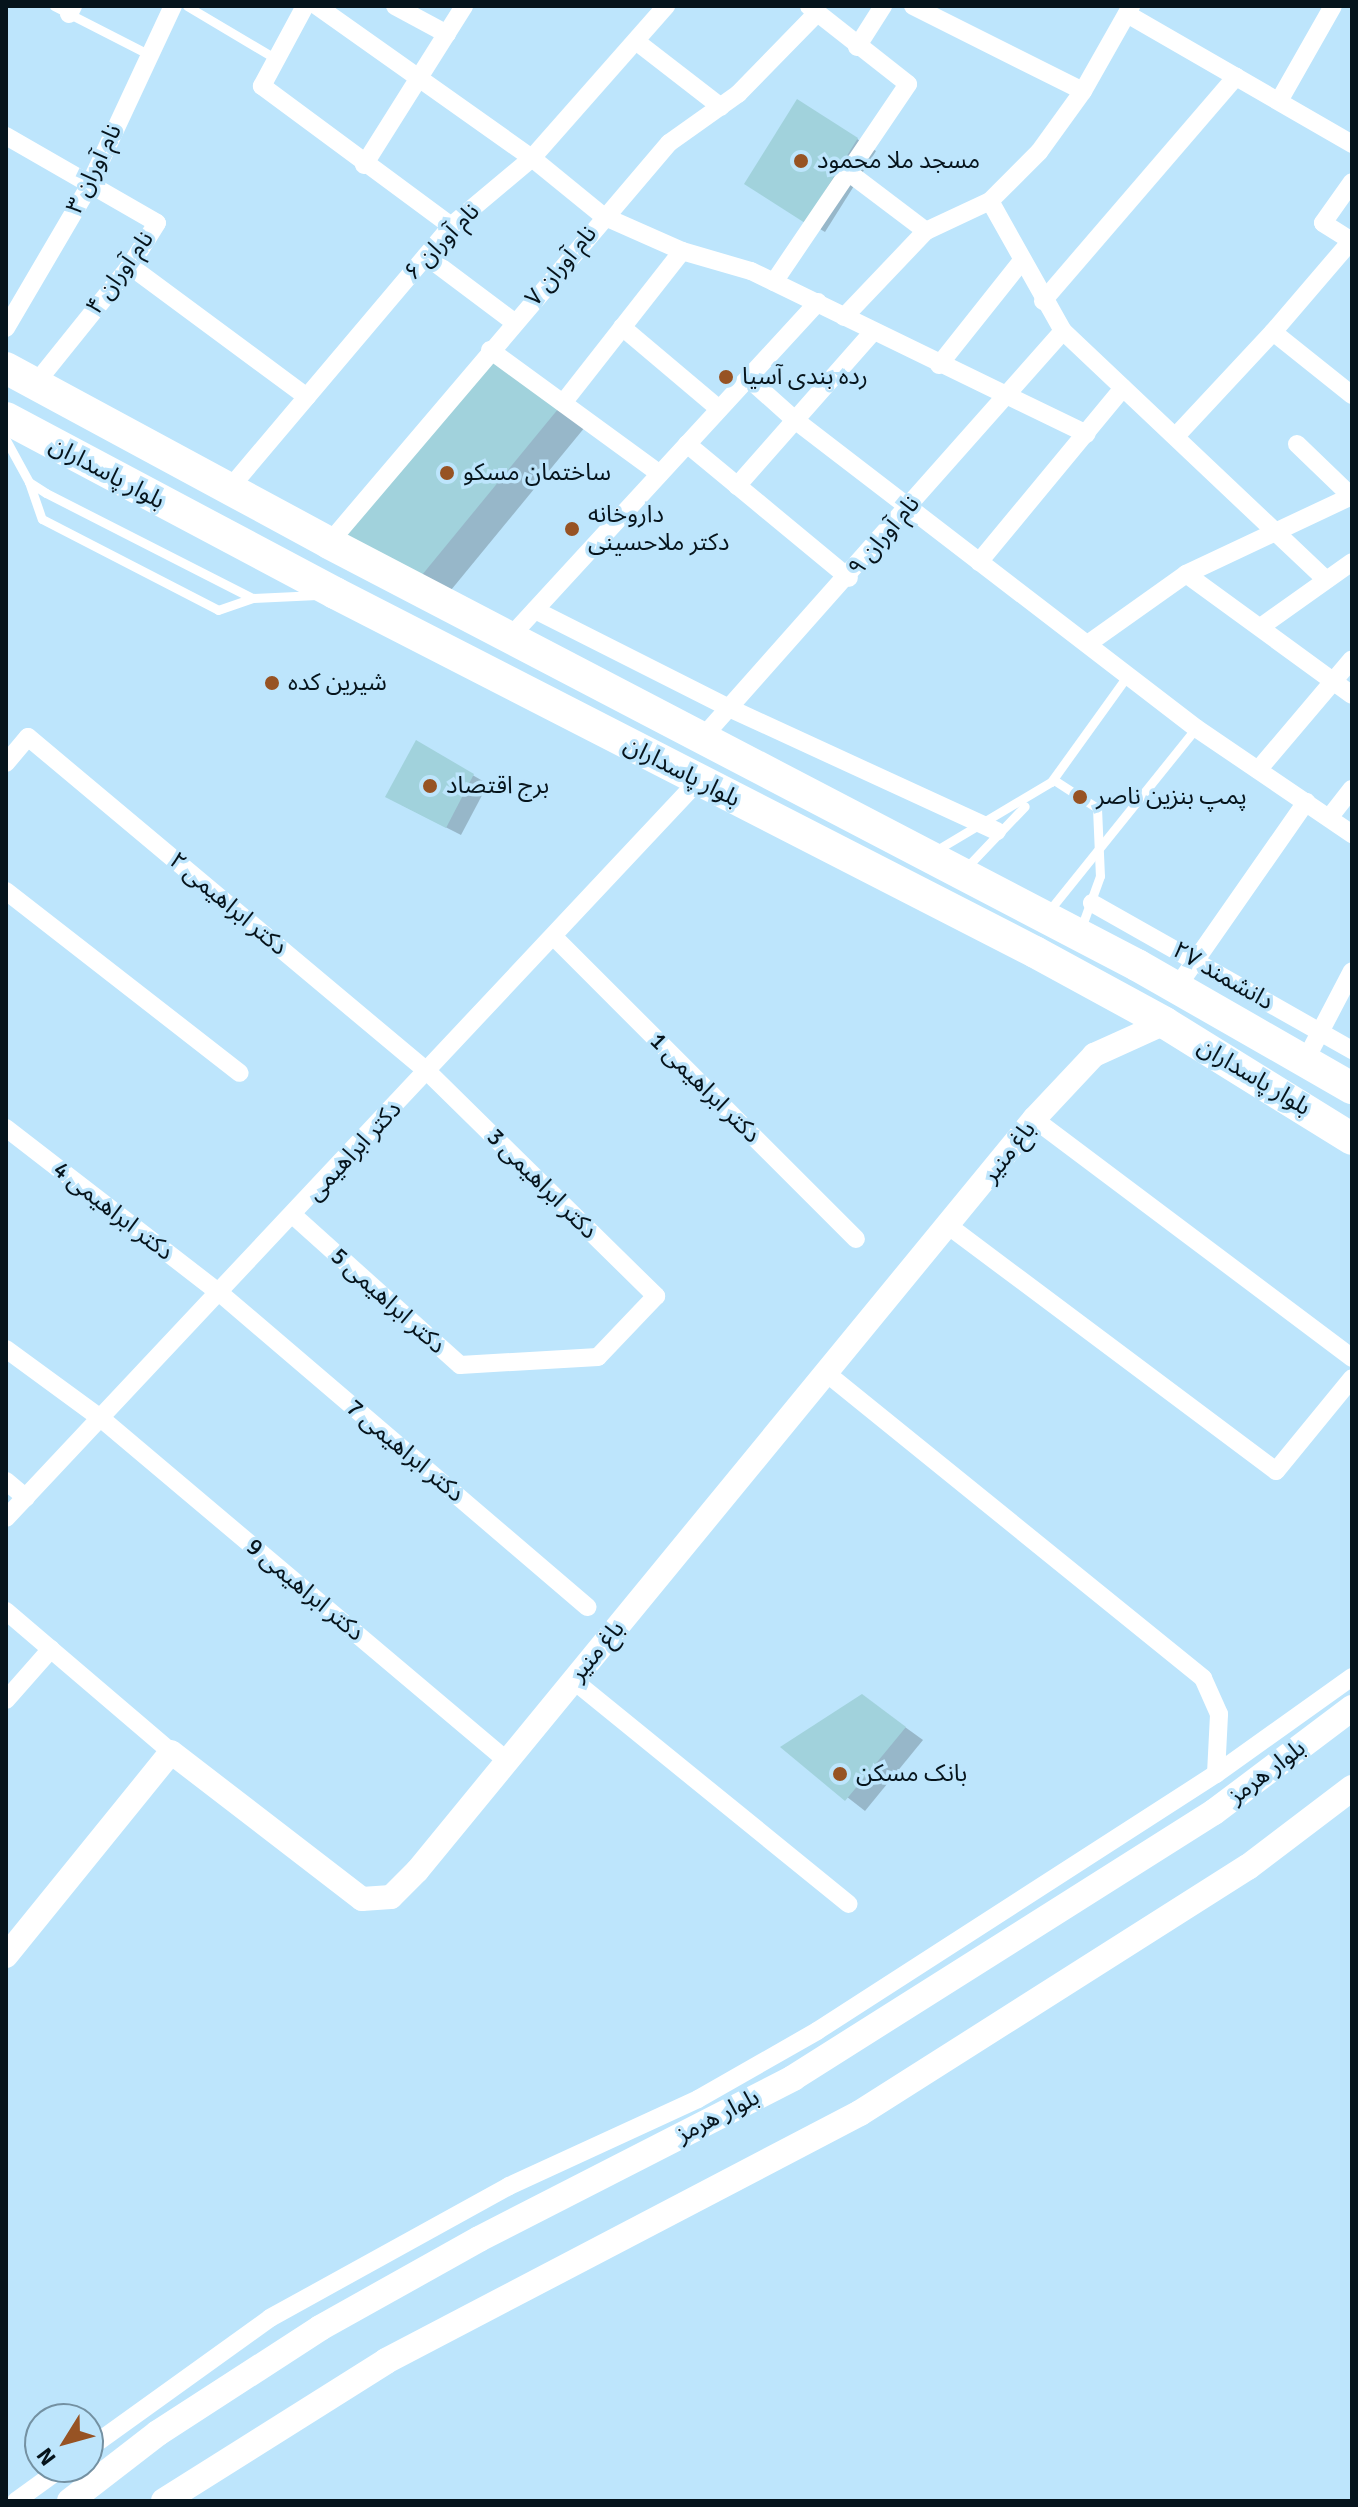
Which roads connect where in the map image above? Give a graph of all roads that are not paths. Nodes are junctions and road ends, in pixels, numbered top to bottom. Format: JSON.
{"nodes":[{"id":1,"x":173,"y":6,"type":"edge"},
{"id":2,"x":187,"y":6,"type":"edge"},
{"id":3,"x":305,"y":6,"type":"edge"},
{"id":4,"x":317,"y":6,"type":"edge"},
{"id":5,"x":395,"y":6,"type":"edge"},
{"id":6,"x":464,"y":6,"type":"edge"},
{"id":7,"x":666,"y":6,"type":"edge"},
{"id":8,"x":883,"y":6,"type":"edge"},
{"id":9,"x":913,"y":6,"type":"edge"},
{"id":10,"x":1333,"y":6,"type":"edge"},
{"id":11,"x":65,"y":9,"type":"edge"},
{"id":12,"x":813,"y":10,"type":"edge"},
{"id":13,"x":1129,"y":10,"type":"edge"},
{"id":14,"x":447,"y":34,"type":"junction"},
{"id":15,"x":637,"y":42,"type":"junction"},
{"id":16,"x":857,"y":47,"type":"junction"},
{"id":17,"x":148,"y":54,"type":"junction"},
{"id":18,"x":278,"y":60,"type":"junction"},
{"id":19,"x":1236,"y":77,"type":"junction"},
{"id":20,"x":420,"y":82,"type":"junction"},
{"id":21,"x":1083,"y":91,"type":"junction"},
{"id":22,"x":1279,"y":101,"type":"junction"},
{"id":23,"x":721,"y":107,"type":"junction"},
{"id":24,"x":9,"y":144,"type":"edge"},
{"id":25,"x":1352,"y":144,"type":"edge"},
{"id":26,"x":532,"y":158,"type":"junction"},
{"id":27,"x":364,"y":165,"type":"junction"},
{"id":28,"x":848,"y":172,"type":"junction"},
{"id":29,"x":1352,"y":182,"type":"edge"},
{"id":30,"x":88,"y":188,"type":"junction"},
{"id":31,"x":990,"y":201,"type":"junction"},
{"id":32,"x":603,"y":216,"type":"junction"},
{"id":33,"x":451,"y":226,"type":"junction"},
{"id":34,"x":926,"y":231,"type":"junction"},
{"id":35,"x":1352,"y":241,"type":"edge"},
{"id":36,"x":682,"y":251,"type":"junction"},
{"id":37,"x":426,"y":256,"type":"junction"},
{"id":38,"x":1021,"y":262,"type":"junction"},
{"id":39,"x":130,"y":266,"type":"junction"},
{"id":40,"x":774,"y":282,"type":"junction"},
{"id":41,"x":1043,"y":301,"type":"junction"},
{"id":42,"x":818,"y":302,"type":"junction"},
{"id":43,"x":844,"y":317,"type":"junction"},
{"id":44,"x":514,"y":322,"type":"junction"},
{"id":45,"x":622,"y":327,"type":"junction"},
{"id":46,"x":6,"y":328,"type":"edge"},
{"id":47,"x":1063,"y":331,"type":"junction"},
{"id":48,"x":1273,"y":332,"type":"junction"},
{"id":49,"x":872,"y":333,"type":"junction"},
{"id":50,"x":490,"y":350,"type":"junction"},
{"id":51,"x":939,"y":365,"type":"junction"},
{"id":52,"x":6,"y":368,"type":"edge"},
{"id":53,"x":748,"y":378,"type":"junction"},
{"id":54,"x":35,"y":384,"type":"junction"},
{"id":55,"x":1123,"y":388,"type":"junction"},
{"id":56,"x":1005,"y":394,"type":"junction"},
{"id":57,"x":1352,"y":395,"type":"edge"},
{"id":58,"x":307,"y":397,"type":"junction"},
{"id":59,"x":563,"y":403,"type":"junction"},
{"id":60,"x":719,"y":409,"type":"junction"},
{"id":61,"x":6,"y":418,"type":"edge"},
{"id":62,"x":795,"y":420,"type":"junction"},
{"id":63,"x":1086,"y":434,"type":"junction"},
{"id":64,"x":1176,"y":436,"type":"junction"},
{"id":65,"x":6,"y":440,"type":"edge"},
{"id":66,"x":687,"y":444,"type":"junction"},
{"id":67,"x":1297,"y":444,"type":"dead end"},
{"id":68,"x":660,"y":474,"type":"junction"},
{"id":69,"x":29,"y":482,"type":"junction"},
{"id":70,"x":737,"y":486,"type":"junction"},
{"id":71,"x":229,"y":489,"type":"junction"},
{"id":72,"x":1352,"y":496,"type":"edge"},
{"id":73,"x":907,"y":508,"type":"junction"},
{"id":74,"x":1276,"y":528,"type":"junction"},
{"id":75,"x":329,"y":543,"type":"junction"},
{"id":76,"x":979,"y":562,"type":"junction"},
{"id":77,"x":1352,"y":562,"type":"edge"},
{"id":78,"x":1186,"y":574,"type":"junction"},
{"id":79,"x":849,"y":578,"type":"junction"},
{"id":80,"x":1326,"y":580,"type":"junction"},
{"id":81,"x":335,"y":593,"type":"junction"},
{"id":82,"x":252,"y":598,"type":"junction"},
{"id":83,"x":535,"y":610,"type":"junction"},
{"id":84,"x":1262,"y":626,"type":"junction"},
{"id":85,"x":510,"y":637,"type":"junction"},
{"id":86,"x":1089,"y":643,"type":"junction"},
{"id":87,"x":1352,"y":659,"type":"edge"},
{"id":88,"x":1128,"y":675,"type":"junction"},
{"id":89,"x":1333,"y":681,"type":"junction"},
{"id":90,"x":1352,"y":695,"type":"edge"},
{"id":91,"x":729,"y":708,"type":"junction"},
{"id":92,"x":1196,"y":728,"type":"junction"},
{"id":93,"x":702,"y":738,"type":"junction"},
{"id":94,"x":6,"y":763,"type":"edge"},
{"id":95,"x":1258,"y":770,"type":"junction"},
{"id":96,"x":1054,"y":780,"type":"junction"},
{"id":97,"x":698,"y":781,"type":"junction"},
{"id":98,"x":1352,"y":789,"type":"edge"},
{"id":99,"x":1306,"y":802,"type":"junction"},
{"id":100,"x":1329,"y":818,"type":"junction"},
{"id":101,"x":989,"y":827,"type":"junction"},
{"id":102,"x":1352,"y":834,"type":"edge"},
{"id":103,"x":1102,"y":842,"type":"junction"},
{"id":104,"x":928,"y":856,"type":"junction"},
{"id":105,"x":962,"y":873,"type":"junction"},
{"id":106,"x":6,"y":891,"type":"edge"},
{"id":107,"x":1092,"y":903,"type":"junction"},
{"id":108,"x":1044,"y":916,"type":"junction"},
{"id":109,"x":1079,"y":935,"type":"junction"},
{"id":110,"x":554,"y":937,"type":"junction"},
{"id":111,"x":1195,"y":959,"type":"junction"},
{"id":112,"x":1352,"y":971,"type":"edge"},
{"id":113,"x":1177,"y":987,"type":"junction"},
{"id":114,"x":1165,"y":1023,"type":"junction"},
{"id":115,"x":1312,"y":1045,"type":"junction"},
{"id":116,"x":1352,"y":1050,"type":"edge"},
{"id":117,"x":428,"y":1072,"type":"junction"},
{"id":118,"x":240,"y":1073,"type":"dead end"},
{"id":119,"x":1352,"y":1088,"type":"edge"},
{"id":120,"x":1034,"y":1119,"type":"junction"},
{"id":121,"x":6,"y":1128,"type":"edge"},
{"id":122,"x":1352,"y":1139,"type":"edge"},
{"id":123,"x":294,"y":1216,"type":"junction"},
{"id":124,"x":950,"y":1227,"type":"junction"},
{"id":125,"x":856,"y":1239,"type":"dead end"},
{"id":126,"x":221,"y":1294,"type":"junction"},
{"id":127,"x":656,"y":1296,"type":"joint"},
{"id":128,"x":6,"y":1349,"type":"edge"},
{"id":129,"x":1352,"y":1358,"type":"edge"},
{"id":130,"x":827,"y":1374,"type":"junction"},
{"id":131,"x":1352,"y":1378,"type":"edge"},
{"id":132,"x":103,"y":1420,"type":"junction"},
{"id":133,"x":6,"y":1481,"type":"edge"},
{"id":134,"x":26,"y":1498,"type":"junction"},
{"id":135,"x":6,"y":1518,"type":"edge"},
{"id":136,"x":588,"y":1607,"type":"dead end"},
{"id":137,"x":6,"y":1611,"type":"edge"},
{"id":138,"x":51,"y":1649,"type":"junction"},
{"id":139,"x":1352,"y":1677,"type":"edge"},
{"id":140,"x":573,"y":1680,"type":"junction"},
{"id":141,"x":6,"y":1700,"type":"edge"},
{"id":142,"x":1352,"y":1708,"type":"edge"},
{"id":143,"x":171,"y":1752,"type":"junction"},
{"id":144,"x":506,"y":1760,"type":"junction"},
{"id":145,"x":1216,"y":1774,"type":"junction"},
{"id":146,"x":1352,"y":1788,"type":"edge"},
{"id":147,"x":849,"y":1904,"type":"dead end"},
{"id":148,"x":6,"y":1956,"type":"edge"},
{"id":149,"x":104,"y":2437,"type":"edge"},
{"id":150,"x":41,"y":2483,"type":"edge"},
{"id":151,"x":16,"y":2501,"type":"edge"},
{"id":152,"x":70,"y":2501,"type":"edge"},
{"id":153,"x":164,"y":2501,"type":"edge"}],
"edges":[{"from":1,"to":17,"type":"street","name":"نام آوران ۳"},
{"from":2,"to":18,"type":"lane"},
{"from":3,"to":18,"type":"street"},
{"from":4,"to":20,"type":"street"},
{"from":5,"to":14,"type":"street"},
{"from":6,"to":14,"type":"street"},
{"from":7,"to":15,"type":"street","name":"نام آوران ۶"},
{"from":8,"to":16,"type":"street"},
{"from":9,"to":21,"type":"street"},
{"from":10,"to":22,"type":"street"},
{"from":11,"to":17,"type":"lane"},
{"from":12,"to":16,"type":"street"},
{"from":12,"to":23,"type":"street","name":"نام آوران ۷"},
{"from":13,"to":19,"type":"street"},
{"from":13,"to":21,"type":"street"},
{"from":14,"to":20,"type":"street"},
{"from":15,"to":23,"type":"street"},
{"from":15,"to":26,"type":"street","name":"نام آوران ۶"},
{"from":16,"to":28,"type":"street"},
{"from":17,"to":30,"type":"street","name":"نام آوران ۳"},
{"from":18,"to":27,"type":"street"},
{"from":19,"to":22,"type":"street"},
{"from":19,"to":41,"type":"street"},
{"from":20,"to":26,"type":"street"},
{"from":20,"to":27,"type":"street"},
{"from":21,"to":31,"type":"street"},
{"from":22,"to":25,"type":"street"},
{"from":23,"to":32,"type":"street","name":"نام آوران ۷"},
{"from":24,"to":30,"type":"street","name":"نام آوران ۴"},
{"from":26,"to":32,"type":"street"},
{"from":26,"to":33,"type":"street","name":"نام آوران ۶"},
{"from":27,"to":33,"type":"street"},
{"from":28,"to":34,"type":"street"},
{"from":28,"to":40,"type":"street"},
{"from":29,"to":35,"type":"street"},
{"from":30,"to":39,"type":"street","name":"نام آوران ۴"},
{"from":30,"to":46,"type":"street","name":"نام آوران ۳"},
{"from":31,"to":34,"type":"street"},
{"from":31,"to":38,"type":"street"},
{"from":32,"to":36,"type":"street"},
{"from":32,"to":44,"type":"street","name":"نام آوران ۷"},
{"from":33,"to":37,"type":"street","name":"نام آوران ۶"},
{"from":34,"to":43,"type":"street"},
{"from":35,"to":48,"type":"street"},
{"from":36,"to":40,"type":"street"},
{"from":36,"to":45,"type":"street"},
{"from":37,"to":44,"type":"street"},
{"from":37,"to":58,"type":"street","name":"نام آوران ۶"},
{"from":38,"to":41,"type":"street"},
{"from":38,"to":51,"type":"street"},
{"from":39,"to":54,"type":"street","name":"نام آوران ۴"},
{"from":39,"to":58,"type":"street"},
{"from":40,"to":42,"type":"street"},
{"from":41,"to":47,"type":"street"},
{"from":42,"to":43,"type":"street"},
{"from":42,"to":53,"type":"street"},
{"from":43,"to":49,"type":"street"},
{"from":44,"to":50,"type":"street","name":"نام آوران ۷"},
{"from":45,"to":59,"type":"street"},
{"from":45,"to":60,"type":"street"},
{"from":47,"to":55,"type":"street"},
{"from":47,"to":56,"type":"street","name":"نام آوران ۹"},
{"from":48,"to":57,"type":"street"},
{"from":48,"to":64,"type":"street"},
{"from":49,"to":51,"type":"street"},
{"from":49,"to":62,"type":"street"},
{"from":50,"to":59,"type":"street"},
{"from":50,"to":75,"type":"street","name":"نام آوران ۷"},
{"from":51,"to":56,"type":"street"},
{"from":52,"to":54,"type":"highway","name":"بلوار پاسداران"},
{"from":53,"to":60,"type":"street"},
{"from":53,"to":62,"type":"street"},
{"from":54,"to":71,"type":"highway","name":"بلوار پاسداران"},
{"from":55,"to":63,"type":"street"},
{"from":55,"to":64,"type":"street"},
{"from":56,"to":63,"type":"street"},
{"from":56,"to":73,"type":"street","name":"نام آوران ۹"},
{"from":58,"to":71,"type":"street","name":"نام آوران ۶"},
{"from":59,"to":68,"type":"street"},
{"from":60,"to":66,"type":"street"},
{"from":61,"to":81,"type":"highway","name":"بلوار پاسداران"},
{"from":62,"to":70,"type":"street"},
{"from":62,"to":73,"type":"street"},
{"from":63,"to":76,"type":"street"},
{"from":64,"to":74,"type":"street"},
{"from":65,"to":69,"type":"lane"},
{"from":66,"to":68,"type":"street"},
{"from":66,"to":70,"type":"street"},
{"from":67,"to":72,"type":"street"},
{"from":68,"to":83,"type":"street"},
{"from":69,"to":82,"type":"lane"},
{"from":69,"to":82,"type":"lane"},
{"from":70,"to":79,"type":"street"},
{"from":71,"to":75,"type":"highway","name":"بلوار پاسداران"},
{"from":72,"to":74,"type":"street"},
{"from":73,"to":76,"type":"street"},
{"from":73,"to":79,"type":"street","name":"نام آوران ۹"},
{"from":74,"to":78,"type":"street"},
{"from":74,"to":80,"type":"street"},
{"from":75,"to":85,"type":"highway","name":"بلوار پاسداران"},
{"from":76,"to":86,"type":"street"},
{"from":77,"to":80,"type":"street"},
{"from":78,"to":84,"type":"street"},
{"from":78,"to":86,"type":"street"},
{"from":79,"to":91,"type":"street","name":"نام آوران ۹"},
{"from":80,"to":84,"type":"street"},
{"from":81,"to":82,"type":"lane"},
{"from":81,"to":97,"type":"highway","name":"بلوار پاسداران"},
{"from":83,"to":85,"type":"street"},
{"from":83,"to":91,"type":"street"},
{"from":84,"to":89,"type":"street"},
{"from":85,"to":93,"type":"highway","name":"بلوار پاسداران"},
{"from":86,"to":88,"type":"street"},
{"from":87,"to":89,"type":"street"},
{"from":88,"to":92,"type":"street"},
{"from":88,"to":96,"type":"lane"},
{"from":89,"to":90,"type":"street"},
{"from":89,"to":95,"type":"street"},
{"from":91,"to":93,"type":"street","name":"نام آوران ۹"},
{"from":91,"to":101,"type":"street"},
{"from":92,"to":95,"type":"street"},
{"from":92,"to":103,"type":"lane"},
{"from":93,"to":104,"type":"highway","name":"بلوار پاسداران"},
{"from":94,"to":117,"type":"street","name":"دکتر ابراهیمی ۲"},
{"from":95,"to":99,"type":"street"},
{"from":96,"to":101,"type":"lane"},
{"from":96,"to":101,"type":"lane"},
{"from":96,"to":103,"type":"lane"},
{"from":97,"to":110,"type":"street","name":"دکتر ابراهیمی"},
{"from":97,"to":114,"type":"highway","name":"بلوار پاسداران"},
{"from":98,"to":100,"type":"street"},
{"from":99,"to":100,"type":"street"},
{"from":99,"to":111,"type":"street"},
{"from":100,"to":102,"type":"street"},
{"from":101,"to":104,"type":"lane"},
{"from":101,"to":105,"type":"lane"},
{"from":103,"to":107,"type":"lane"},
{"from":103,"to":108,"type":"lane"},
{"from":104,"to":105,"type":"highway","name":"بلوار پاسداران"},
{"from":105,"to":108,"type":"highway","name":"بلوار پاسداران"},
{"from":106,"to":118,"type":"street"},
{"from":107,"to":109,"type":"lane"},
{"from":107,"to":111,"type":"street","name":"دانشمند ۲۷"},
{"from":108,"to":109,"type":"highway","name":"بلوار پاسداران"},
{"from":109,"to":113,"type":"highway","name":"بلوار پاسداران"},
{"from":110,"to":117,"type":"street","name":"دکتر ابراهیمی"},
{"from":110,"to":125,"type":"street","name":"دکتر ابراهیمی 1"},
{"from":111,"to":113,"type":"street"},
{"from":111,"to":115,"type":"street","name":"دانشمند ۲۷"},
{"from":112,"to":115,"type":"street"},
{"from":113,"to":115,"type":"highway","name":"بلوار پاسداران"},
{"from":114,"to":120,"type":"street","name":"باغ منیر"},
{"from":114,"to":122,"type":"highway","name":"بلوار پاسداران"},
{"from":115,"to":116,"type":"street","name":"دانشمند ۲۷"},
{"from":115,"to":119,"type":"highway","name":"بلوار پاسداران"},
{"from":117,"to":123,"type":"street","name":"دکتر ابراهیمی"},
{"from":117,"to":127,"type":"street","name":"دکتر ابراهیمی 3"},
{"from":120,"to":124,"type":"street","name":"باغ منیر"},
{"from":120,"to":129,"type":"street"},
{"from":121,"to":126,"type":"street","name":"دکتر ابراهیمی 4"},
{"from":123,"to":126,"type":"street","name":"دکتر ابراهیمی"},
{"from":123,"to":127,"type":"street","name":"دکتر ابراهیمی 5"},
{"from":124,"to":130,"type":"street","name":"باغ منیر"},
{"from":124,"to":131,"type":"street"},
{"from":126,"to":132,"type":"street","name":"دکتر ابراهیمی"},
{"from":126,"to":136,"type":"street","name":"دکتر ابراهیمی 7"},
{"from":128,"to":132,"type":"street","name":"دکتر ابراهیمی 9"},
{"from":130,"to":140,"type":"street","name":"باغ منیر"},
{"from":130,"to":145,"type":"street"},
{"from":132,"to":134,"type":"street","name":"دکتر ابراهیمی"},
{"from":132,"to":144,"type":"street","name":"دکتر ابراهیمی 9"},
{"from":133,"to":134,"type":"street"},
{"from":134,"to":135,"type":"street","name":"دکتر ابراهیمی"},
{"from":137,"to":138,"type":"street"},
{"from":138,"to":141,"type":"street"},
{"from":138,"to":143,"type":"street"},
{"from":139,"to":145,"type":"street"},
{"from":140,"to":144,"type":"street","name":"باغ منیر"},
{"from":140,"to":147,"type":"street"},
{"from":142,"to":152,"type":"main road","name":"بلوار هرمز"},
{"from":143,"to":144,"type":"street","name":"باغ منیر"},
{"from":143,"to":148,"type":"street"},
{"from":145,"to":149,"type":"street"},
{"from":146,"to":153,"type":"main road"},
{"from":150,"to":151,"type":"street"}]}
